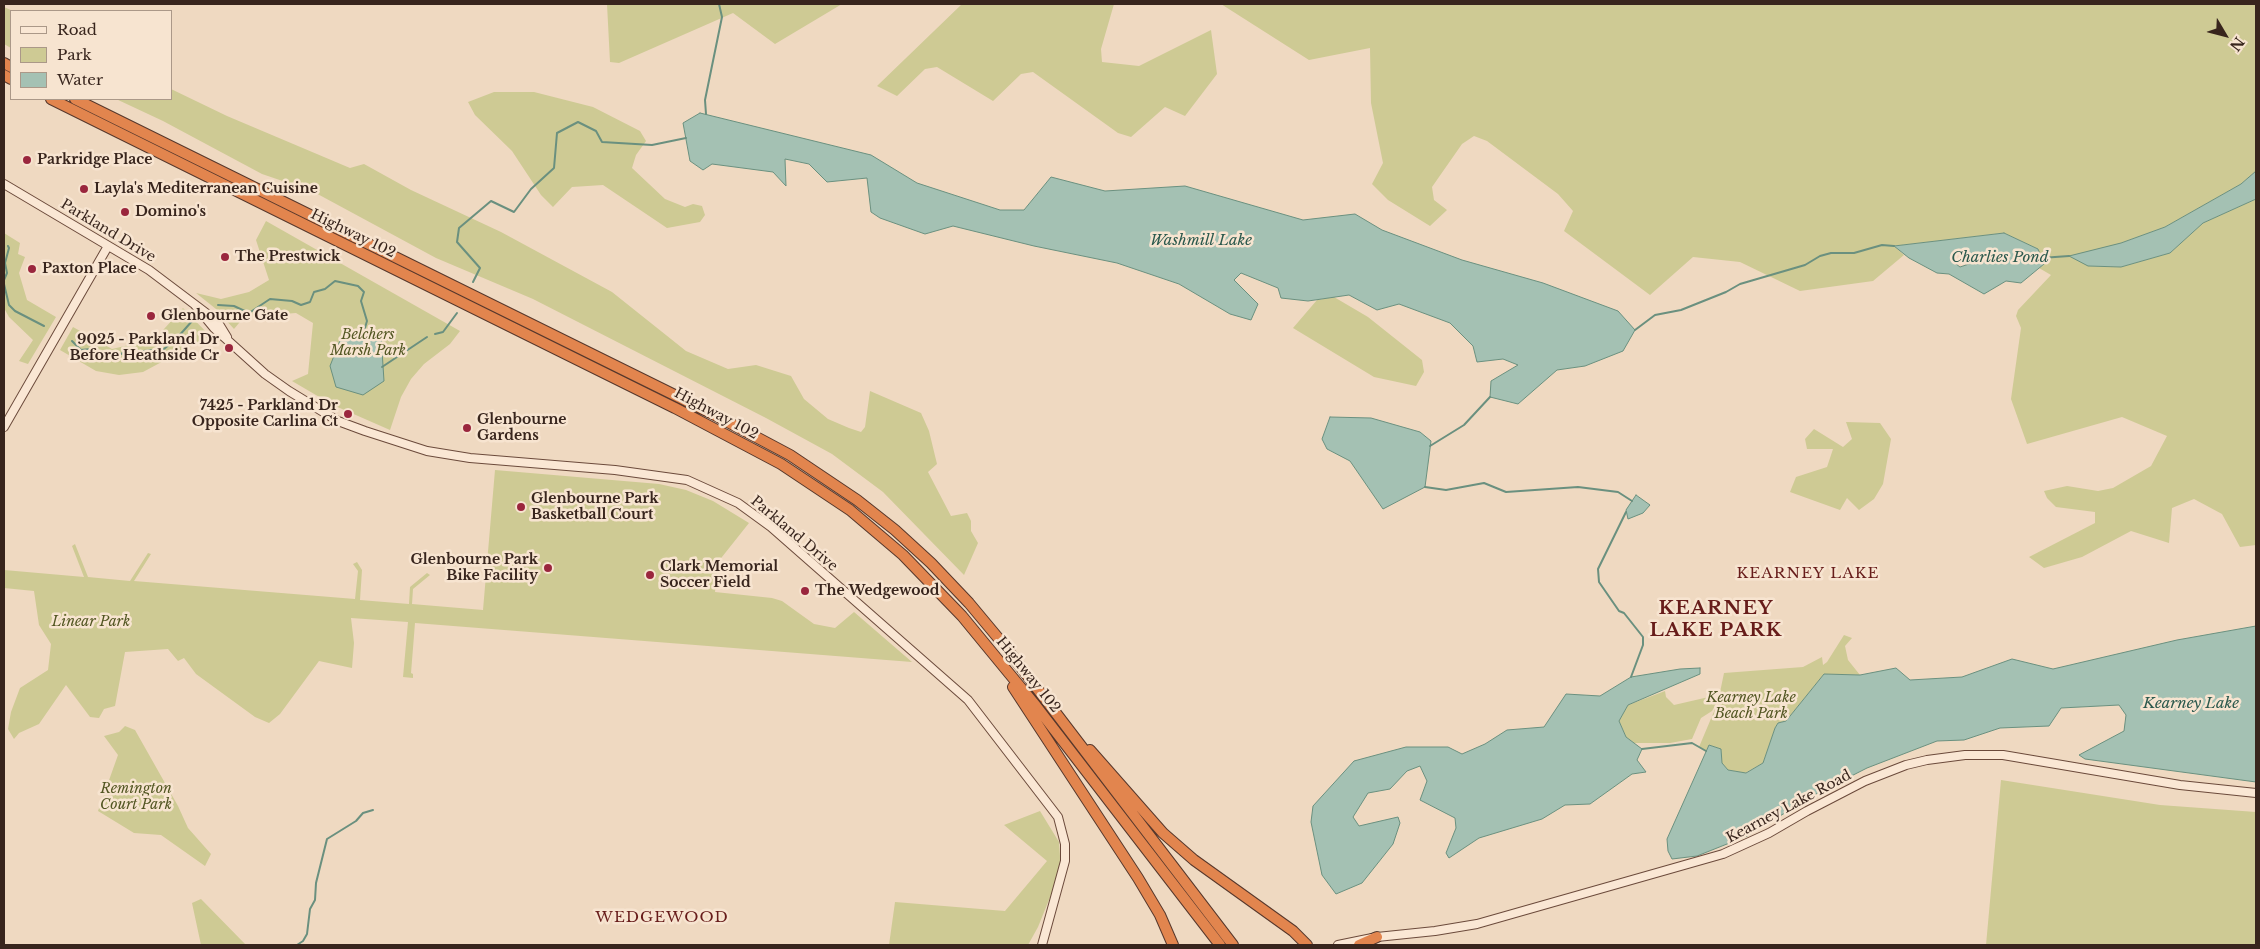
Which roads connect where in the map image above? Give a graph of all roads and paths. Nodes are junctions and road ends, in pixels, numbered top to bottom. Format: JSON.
{"nodes":[{"id":1,"x":53,"y":100,"type":"edge"},
{"id":2,"x":77,"y":100,"type":"edge"},
{"id":3,"x":4,"y":184,"type":"edge"},
{"id":4,"x":108,"y":246,"type":"junction"},
{"id":5,"x":4,"y":427,"type":"edge"},
{"id":6,"x":982,"y":640,"type":"junction"},
{"id":7,"x":1020,"y":668,"type":"junction"},
{"id":8,"x":2256,"y":793,"type":"edge"},
{"id":9,"x":1377,"y":937,"type":"junction"},
{"id":10,"x":1042,"y":945,"type":"edge"},
{"id":11,"x":1172,"y":945,"type":"edge"},
{"id":12,"x":1220,"y":945,"type":"edge"},
{"id":13,"x":1233,"y":945,"type":"edge"},
{"id":14,"x":1308,"y":945,"type":"edge"},
{"id":15,"x":1338,"y":945,"type":"edge"},
{"id":16,"x":1359,"y":945,"type":"edge"}],
"edges":[{"from":1,"to":6,"type":"highway","name":"Highway 102"},
{"from":2,"to":7,"type":"highway","name":"Highway 102"},
{"from":3,"to":4,"type":"street","name":"Parkland Drive"},
{"from":4,"to":5,"type":"street"},
{"from":4,"to":10,"type":"street","name":"Parkland Drive"},
{"from":6,"to":11,"type":"highway"},
{"from":6,"to":12,"type":"highway","name":"Highway 102"},
{"from":7,"to":13,"type":"highway","name":"Highway 102"},
{"from":7,"to":14,"type":"highway"},
{"from":8,"to":9,"type":"street","name":"Kearney Lake Road"},
{"from":9,"to":15,"type":"street","name":"Kearney Lake Road"},
{"from":9,"to":16,"type":"highway"}]}
